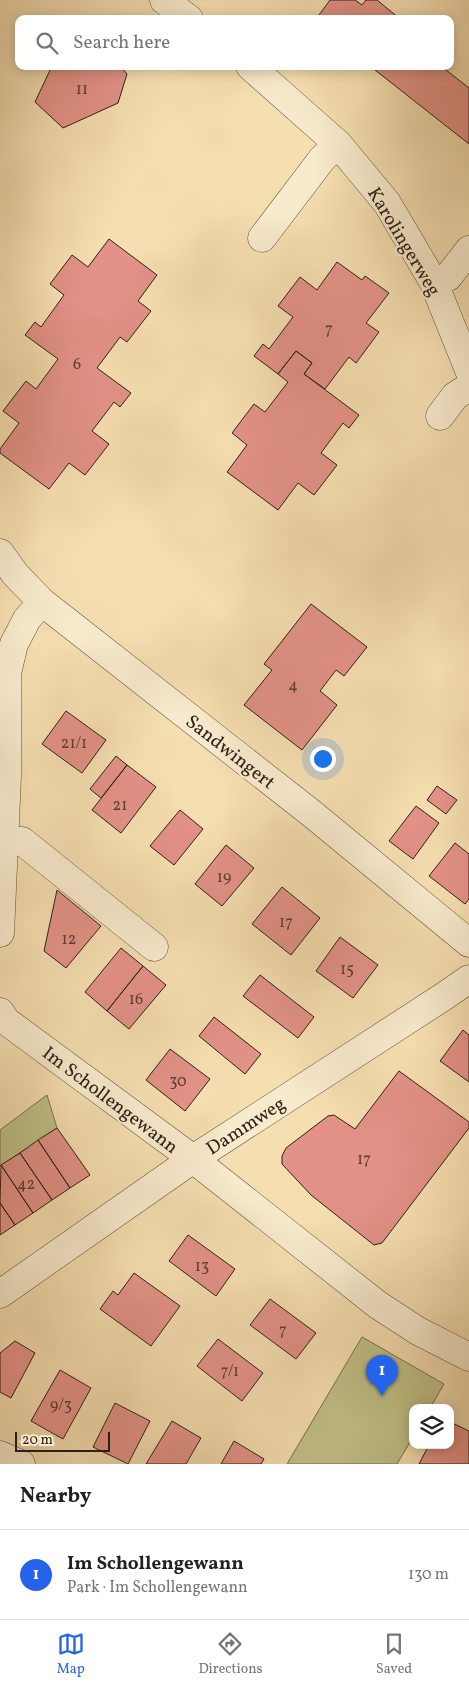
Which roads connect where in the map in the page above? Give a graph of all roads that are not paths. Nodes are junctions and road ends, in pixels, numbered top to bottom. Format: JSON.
{"nodes":[{"id":1,"x":164,"y":0,"type":"edge"},
{"id":2,"x":184,"y":15,"type":"edge"},
{"id":3,"x":255,"y":70,"type":"edge"},
{"id":4,"x":338,"y":144,"type":"junction"},
{"id":5,"x":262,"y":238,"type":"dead end"},
{"id":6,"x":469,"y":250,"type":"edge"},
{"id":7,"x":434,"y":283,"type":"junction"},
{"id":8,"x":469,"y":370,"type":"edge"},
{"id":9,"x":469,"y":387,"type":"edge"},
{"id":10,"x":440,"y":416,"type":"dead end"},
{"id":11,"x":0,"y":553,"type":"edge"},
{"id":12,"x":42,"y":602,"type":"junction"},
{"id":13,"x":3,"y":841,"type":"junction"},
{"id":14,"x":0,"y":933,"type":"edge"},
{"id":15,"x":469,"y":943,"type":"edge"},
{"id":16,"x":154,"y":946,"type":"dead end"},
{"id":17,"x":469,"y":979,"type":"edge"},
{"id":18,"x":0,"y":1012,"type":"edge"},
{"id":19,"x":193,"y":1159,"type":"junction"},
{"id":20,"x":0,"y":1294,"type":"edge"},
{"id":21,"x":469,"y":1357,"type":"edge"},
{"id":22,"x":0,"y":1455,"type":"edge"},
{"id":23,"x":21,"y":1464,"type":"edge"}],
"edges":[{"from":1,"to":2,"type":"street"},
{"from":3,"to":4,"type":"street","name":"Karolingerweg"},
{"from":4,"to":5,"type":"street"},
{"from":4,"to":7,"type":"street","name":"Karolingerweg"},
{"from":6,"to":7,"type":"street"},
{"from":7,"to":8,"type":"street","name":"Karolingerweg"},
{"from":9,"to":10,"type":"street"},
{"from":11,"to":12,"type":"street","name":"Sandwingert"},
{"from":12,"to":13,"type":"street"},
{"from":12,"to":15,"type":"street","name":"Sandwingert"},
{"from":13,"to":14,"type":"street"},
{"from":13,"to":16,"type":"street"},
{"from":17,"to":19,"type":"street","name":"Dammweg"},
{"from":18,"to":19,"type":"street","name":"Im Schollengewann"},
{"from":19,"to":20,"type":"street","name":"Dammweg"},
{"from":19,"to":21,"type":"street","name":"Im Schollengewann"},
{"from":22,"to":23,"type":"street"}]}
